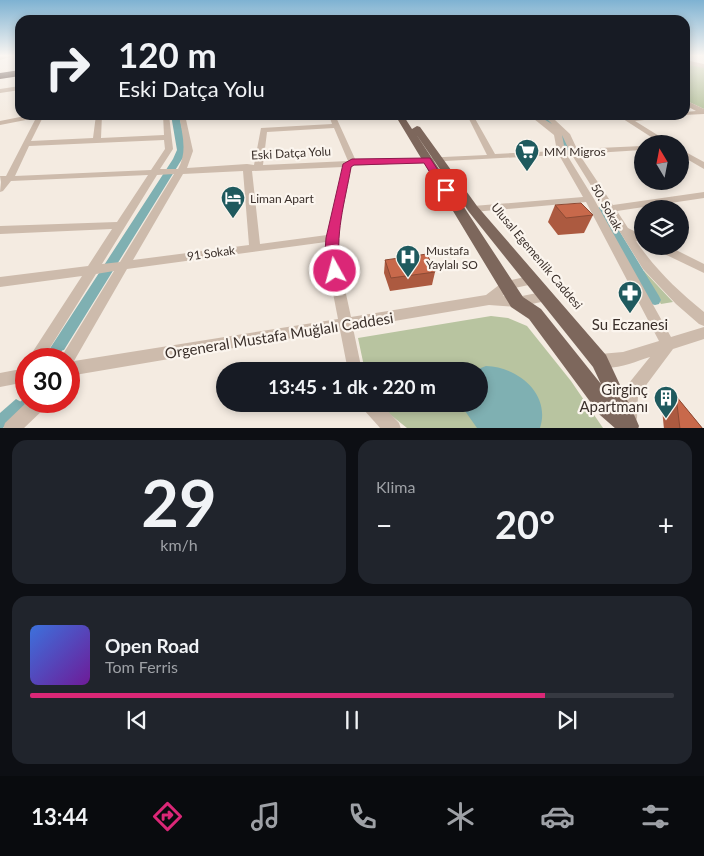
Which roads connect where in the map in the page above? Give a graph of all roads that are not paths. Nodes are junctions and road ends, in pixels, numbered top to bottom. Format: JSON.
{"nodes":[{"id":1,"x":15,"y":89,"type":"edge"},
{"id":2,"x":0,"y":91,"type":"edge"},
{"id":3,"x":690,"y":105,"type":"edge"},
{"id":4,"x":703,"y":112,"type":"edge"},
{"id":5,"x":690,"y":113,"type":"edge"},
{"id":6,"x":15,"y":119,"type":"edge"},
{"id":7,"x":39,"y":120,"type":"edge"},
{"id":8,"x":99,"y":120,"type":"edge"},
{"id":9,"x":167,"y":120,"type":"edge"},
{"id":10,"x":183,"y":120,"type":"edge"},
{"id":11,"x":334,"y":120,"type":"edge"},
{"id":12,"x":402,"y":120,"type":"edge"},
{"id":13,"x":411,"y":120,"type":"edge"},
{"id":14,"x":473,"y":120,"type":"edge"},
{"id":15,"x":540,"y":120,"type":"edge"},
{"id":16,"x":551,"y":120,"type":"edge"},
{"id":17,"x":628,"y":120,"type":"edge"},
{"id":18,"x":0,"y":122,"type":"edge"},
{"id":19,"x":336,"y":126,"type":"junction"},
{"id":20,"x":653,"y":135,"type":"edge"},
{"id":21,"x":169,"y":137,"type":"junction"},
{"id":22,"x":97,"y":140,"type":"junction"},
{"id":23,"x":28,"y":144,"type":"junction"},
{"id":24,"x":634,"y":148,"type":"edge"},
{"id":25,"x":574,"y":152,"type":"junction"},
{"id":26,"x":562,"y":153,"type":"junction"},
{"id":27,"x":492,"y":157,"type":"junction"},
{"id":28,"x":689,"y":157,"type":"edge"},
{"id":29,"x":432,"y":160,"type":"junction"},
{"id":30,"x":352,"y":162,"type":"junction"},
{"id":31,"x":704,"y":166,"type":"edge"},
{"id":32,"x":247,"y":167,"type":"junction"},
{"id":33,"x":258,"y":167,"type":"junction"},
{"id":34,"x":159,"y":171,"type":"junction"},
{"id":35,"x":179,"y":171,"type":"junction"},
{"id":36,"x":4,"y":179,"type":"edge"},
{"id":37,"x":0,"y":189,"type":"edge"},
{"id":38,"x":704,"y":195,"type":"edge"},
{"id":39,"x":589,"y":199,"type":"junction"},
{"id":40,"x":473,"y":209,"type":"junction"},
{"id":41,"x":610,"y":209,"type":"junction"},
{"id":42,"x":121,"y":225,"type":"junction"},
{"id":43,"x":0,"y":230,"type":"edge"},
{"id":44,"x":624,"y":230,"type":"junction"},
{"id":45,"x":634,"y":235,"type":"edge"},
{"id":46,"x":332,"y":238,"type":"junction"},
{"id":47,"x":255,"y":247,"type":"junction"},
{"id":48,"x":676,"y":255,"type":"edge"},
{"id":49,"x":121,"y":265,"type":"junction"},
{"id":50,"x":704,"y":269,"type":"edge"},
{"id":51,"x":94,"y":270,"type":"junction"},
{"id":52,"x":534,"y":280,"type":"junction"},
{"id":53,"x":0,"y":282,"type":"edge"},
{"id":54,"x":507,"y":286,"type":"junction"},
{"id":55,"x":547,"y":296,"type":"junction"},
{"id":56,"x":489,"y":300,"type":"junction"},
{"id":57,"x":517,"y":302,"type":"junction"},
{"id":58,"x":704,"y":320,"type":"edge"},
{"id":59,"x":345,"y":325,"type":"junction"},
{"id":60,"x":704,"y":333,"type":"edge"},
{"id":61,"x":668,"y":345,"type":"junction"},
{"id":62,"x":42,"y":348,"type":"edge"},
{"id":63,"x":73,"y":348,"type":"edge"},
{"id":64,"x":353,"y":362,"type":"edge"},
{"id":65,"x":600,"y":362,"type":"junction"},
{"id":66,"x":80,"y":367,"type":"edge"},
{"id":67,"x":15,"y":377,"type":"edge"},
{"id":68,"x":0,"y":380,"type":"edge"},
{"id":69,"x":378,"y":412,"type":"edge"},
{"id":70,"x":27,"y":413,"type":"edge"},
{"id":71,"x":630,"y":427,"type":"edge"},
{"id":72,"x":11,"y":428,"type":"edge"},
{"id":73,"x":394,"y":428,"type":"edge"}],
"edges":[{"from":1,"to":2,"type":"street"},
{"from":3,"to":4,"type":"street"},
{"from":4,"to":5,"type":"street"},
{"from":6,"to":18,"type":"street"},
{"from":7,"to":23,"type":"street"},
{"from":8,"to":22,"type":"street"},
{"from":9,"to":21,"type":"street"},
{"from":10,"to":35,"type":"street"},
{"from":11,"to":19,"type":"street"},
{"from":12,"to":29,"type":"main road","name":"Ulusal Egemenlik Caddesi"},
{"from":13,"to":29,"type":"main road","name":"Ulusal Egemenlik Caddesi"},
{"from":14,"to":27,"type":"street"},
{"from":15,"to":26,"type":"street","name":"50. Sokak"},
{"from":16,"to":25,"type":"street"},
{"from":17,"to":20,"type":"street"},
{"from":19,"to":30,"type":"street"},
{"from":19,"to":33,"type":"street"},
{"from":21,"to":22,"type":"street"},
{"from":21,"to":34,"type":"street"},
{"from":22,"to":23,"type":"street"},
{"from":23,"to":36,"type":"street"},
{"from":24,"to":25,"type":"street","name":"Eski Datça Yolu"},
{"from":25,"to":26,"type":"street","name":"Eski Datça Yolu"},
{"from":25,"to":41,"type":"street"},
{"from":26,"to":27,"type":"street","name":"Eski Datça Yolu"},
{"from":26,"to":39,"type":"street","name":"50. Sokak"},
{"from":27,"to":29,"type":"street","name":"Eski Datça Yolu"},
{"from":28,"to":31,"type":"street"},
{"from":29,"to":30,"type":"street","name":"Eski Datça Yolu"},
{"from":29,"to":40,"type":"main road","name":"Ulusal Egemenlik Caddesi"},
{"from":29,"to":54,"type":"main road","name":"Ulusal Egemenlik Caddesi"},
{"from":30,"to":33,"type":"street","name":"Eski Datça Yolu"},
{"from":30,"to":46,"type":"street"},
{"from":32,"to":33,"type":"street","name":"Eski Datça Yolu"},
{"from":32,"to":35,"type":"street","name":"Eski Datça Yolu"},
{"from":32,"to":47,"type":"street"},
{"from":34,"to":35,"type":"street","name":"Eski Datça Yolu"},
{"from":34,"to":36,"type":"street","name":"Eski Datça Yolu"},
{"from":34,"to":42,"type":"street"},
{"from":35,"to":49,"type":"street"},
{"from":36,"to":37,"type":"street"},
{"from":38,"to":41,"type":"street"},
{"from":39,"to":40,"type":"street"},
{"from":39,"to":61,"type":"street","name":"50. Sokak"},
{"from":40,"to":52,"type":"main road","name":"Ulusal Egemenlik Caddesi"},
{"from":41,"to":44,"type":"street"},
{"from":42,"to":43,"type":"street"},
{"from":42,"to":51,"type":"street"},
{"from":44,"to":45,"type":"street"},
{"from":44,"to":58,"type":"street"},
{"from":46,"to":47,"type":"street","name":"91 Sokak"},
{"from":46,"to":59,"type":"street"},
{"from":47,"to":49,"type":"street","name":"91 Sokak"},
{"from":48,"to":50,"type":"street"},
{"from":49,"to":51,"type":"street","name":"91 Sokak"},
{"from":49,"to":63,"type":"street"},
{"from":51,"to":53,"type":"street","name":"91 Sokak"},
{"from":51,"to":62,"type":"street"},
{"from":52,"to":54,"type":"street"},
{"from":52,"to":55,"type":"main road","name":"Ulusal Egemenlik Caddesi"},
{"from":54,"to":56,"type":"street"},
{"from":54,"to":57,"type":"main road","name":"Ulusal Egemenlik Caddesi"},
{"from":55,"to":57,"type":"street"},
{"from":55,"to":65,"type":"main road","name":"Ulusal Egemenlik Caddesi"},
{"from":56,"to":57,"type":"street"},
{"from":56,"to":59,"type":"street","name":"Orgeneral Mustafa Muğlalı Caddesi"},
{"from":57,"to":71,"type":"main road","name":"Ulusal Egemenlik Caddesi"},
{"from":59,"to":64,"type":"street"},
{"from":59,"to":66,"type":"street","name":"Orgeneral Mustafa Muğlalı Caddesi"},
{"from":60,"to":61,"type":"street"},
{"from":61,"to":65,"type":"street"},
{"from":61,"to":71,"type":"street"},
{"from":65,"to":71,"type":"main road","name":"Ulusal Egemenlik Caddesi"},
{"from":67,"to":68,"type":"street"},
{"from":69,"to":73,"type":"street"},
{"from":70,"to":72,"type":"street"}]}
